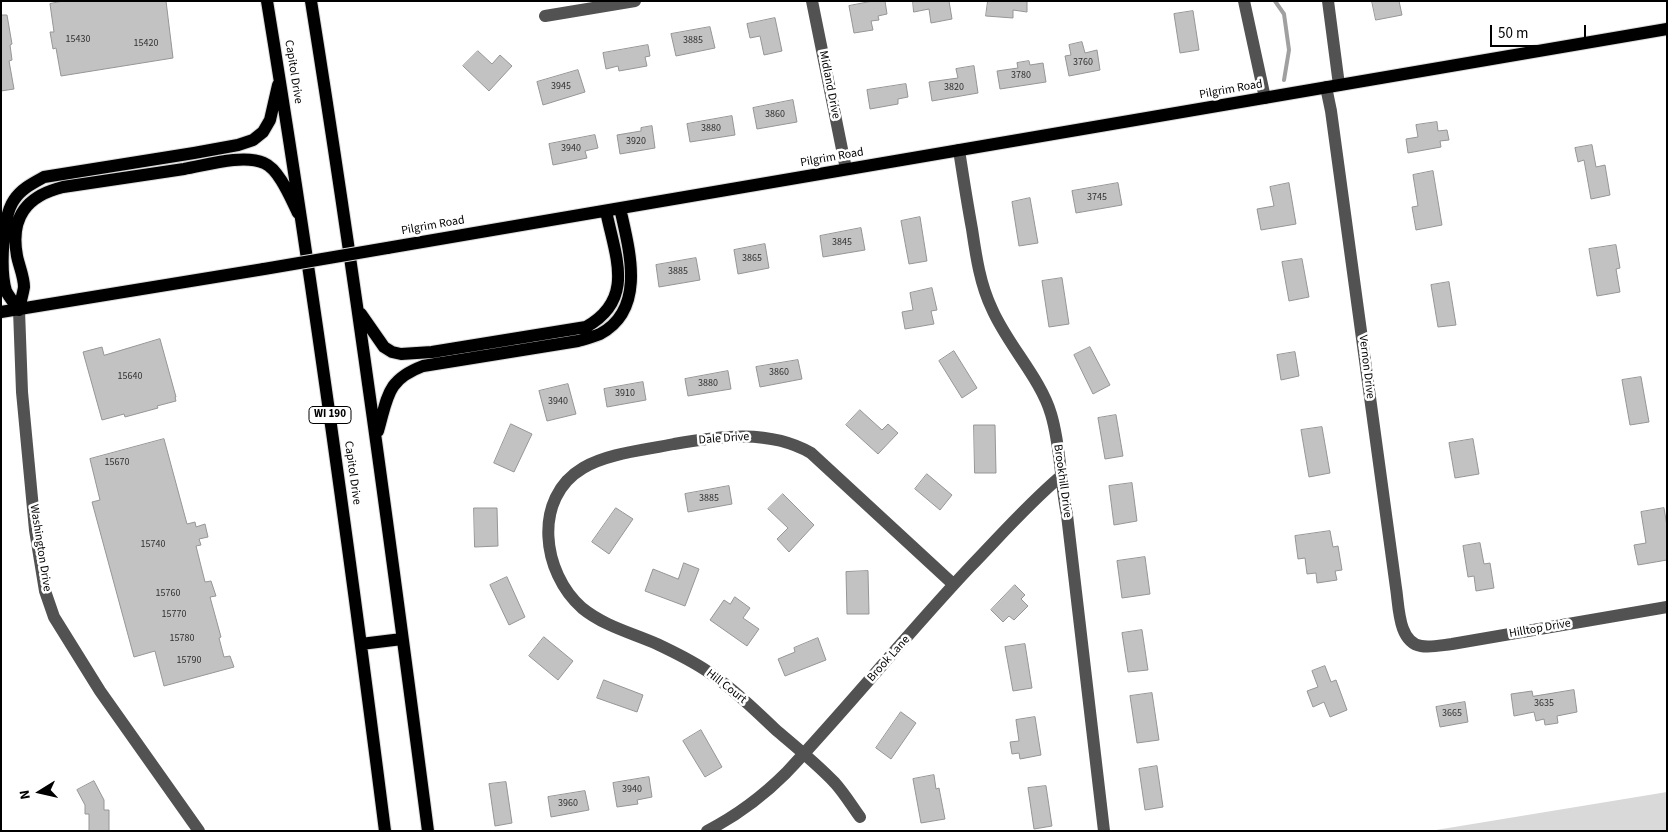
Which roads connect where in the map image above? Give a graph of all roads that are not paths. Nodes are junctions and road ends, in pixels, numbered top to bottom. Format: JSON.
{"nodes":[{"id":1,"x":267,"y":1,"type":"edge"},
{"id":2,"x":310,"y":1,"type":"edge"},
{"id":3,"x":635,"y":1,"type":"edge"},
{"id":4,"x":812,"y":1,"type":"edge"},
{"id":5,"x":1244,"y":1,"type":"edge"},
{"id":6,"x":1328,"y":1,"type":"edge"},
{"id":7,"x":545,"y":16,"type":"dead end"},
{"id":8,"x":1667,"y":29,"type":"edge"},
{"id":9,"x":280,"y":78,"type":"junction"},
{"id":10,"x":1333,"y":86,"type":"junction"},
{"id":11,"x":1265,"y":98,"type":"junction"},
{"id":12,"x":959,"y":150,"type":"junction"},
{"id":13,"x":846,"y":169,"type":"junction"},
{"id":14,"x":620,"y":208,"type":"junction"},
{"id":15,"x":606,"y":211,"type":"junction"},
{"id":16,"x":303,"y":222,"type":"junction"},
{"id":17,"x":357,"y":307,"type":"junction"},
{"id":18,"x":19,"y":310,"type":"junction"},
{"id":19,"x":1,"y":312,"type":"edge"},
{"id":20,"x":376,"y":436,"type":"junction"},
{"id":21,"x":1060,"y":476,"type":"junction"},
{"id":22,"x":953,"y":584,"type":"junction"},
{"id":23,"x":567,"y":591,"type":"joint"},
{"id":24,"x":1667,"y":607,"type":"edge"},
{"id":25,"x":402,"y":639,"type":"junction"},
{"id":26,"x":361,"y":644,"type":"junction"},
{"id":27,"x":1414,"y":644,"type":"joint"},
{"id":28,"x":804,"y":755,"type":"junction"},
{"id":29,"x":860,"y":817,"type":"dead end"},
{"id":30,"x":199,"y":831,"type":"edge"},
{"id":31,"x":385,"y":831,"type":"edge"},
{"id":32,"x":428,"y":831,"type":"edge"},
{"id":33,"x":707,"y":831,"type":"edge"},
{"id":34,"x":1104,"y":831,"type":"edge"}],
"edges":[{"from":1,"to":9,"type":"main road","name":"Capitol Drive","number":"WI 190"},
{"from":2,"to":17,"type":"main road"},
{"from":3,"to":7,"type":"street"},
{"from":4,"to":13,"type":"street","name":"Midland Drive"},
{"from":5,"to":11,"type":"street"},
{"from":6,"to":10,"type":"street","name":"Vernon Drive"},
{"from":8,"to":10,"type":"main road","name":"Pilgrim Road"},
{"from":9,"to":16,"type":"main road","name":"Capitol Drive","number":"WI 190"},
{"from":9,"to":18,"type":"main road"},
{"from":10,"to":11,"type":"main road","name":"Pilgrim Road"},
{"from":10,"to":27,"type":"street","name":"Vernon Drive"},
{"from":11,"to":12,"type":"main road","name":"Pilgrim Road"},
{"from":12,"to":13,"type":"main road","name":"Pilgrim Road"},
{"from":12,"to":21,"type":"street","name":"Brookhill Drive"},
{"from":13,"to":14,"type":"main road","name":"Pilgrim Road"},
{"from":14,"to":15,"type":"main road","name":"Pilgrim Road"},
{"from":14,"to":20,"type":"main road"},
{"from":15,"to":17,"type":"main road"},
{"from":15,"to":18,"type":"main road","name":"Pilgrim Road","bridge":true},
{"from":16,"to":18,"type":"main road"},
{"from":16,"to":26,"type":"main road","name":"Capitol Drive","number":"WI 190"},
{"from":17,"to":20,"type":"main road"},
{"from":18,"to":19,"type":"main road","name":"Pilgrim Road"},
{"from":18,"to":30,"type":"street","name":"Washington Drive"},
{"from":20,"to":25,"type":"main road"},
{"from":21,"to":22,"type":"street","name":"Brook Lane"},
{"from":21,"to":34,"type":"street","name":"Brookhill Drive"},
{"from":22,"to":23,"type":"street","name":"Dale Drive"},
{"from":22,"to":28,"type":"street","name":"Brook Lane"},
{"from":23,"to":28,"type":"street","name":"Hill Court"},
{"from":24,"to":27,"type":"street","name":"Hilltop Drive"},
{"from":25,"to":26,"type":"main road"},
{"from":25,"to":32,"type":"main road"},
{"from":26,"to":31,"type":"main road","name":"Capitol Drive","number":"WI 190"},
{"from":28,"to":29,"type":"street","name":"Hill Court"},
{"from":28,"to":33,"type":"street","name":"Brook Lane"}]}
